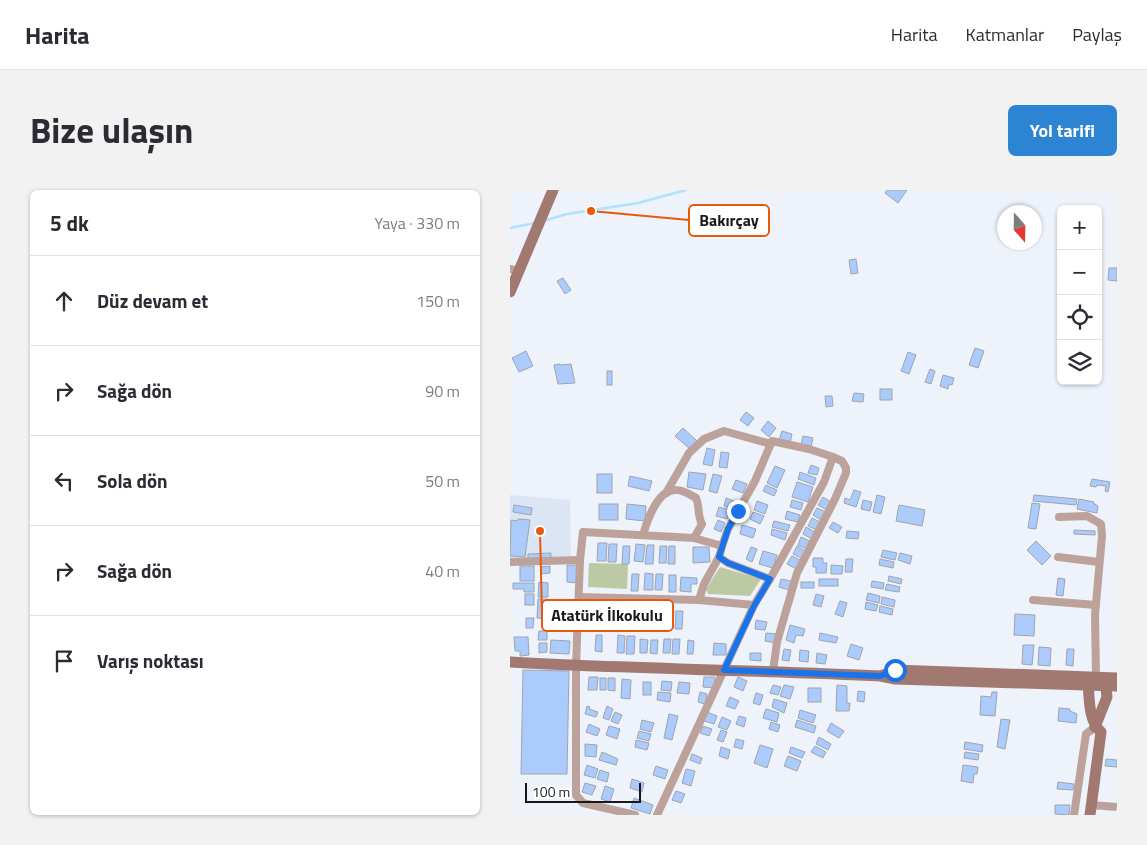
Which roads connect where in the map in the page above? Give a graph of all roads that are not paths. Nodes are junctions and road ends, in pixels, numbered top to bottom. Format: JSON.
{"nodes":[{"id":1,"x":553,"y":190,"type":"edge"},
{"id":2,"x":516,"y":268,"type":"edge"},
{"id":3,"x":510,"y":292,"type":"edge"},
{"id":4,"x":771,"y":444,"type":"junction"},
{"id":5,"x":833,"y":457,"type":"junction"},
{"id":6,"x":666,"y":493,"type":"junction"},
{"id":7,"x":1059,"y":516,"type":"dead end"},
{"id":8,"x":643,"y":535,"type":"junction"},
{"id":9,"x":694,"y":538,"type":"junction"},
{"id":10,"x":722,"y":546,"type":"junction"},
{"id":11,"x":719,"y":557,"type":"junction"},
{"id":12,"x":1058,"y":557,"type":"dead end"},
{"id":13,"x":580,"y":560,"type":"junction"},
{"id":14,"x":510,"y":562,"type":"edge"},
{"id":15,"x":1099,"y":562,"type":"junction"},
{"id":16,"x":770,"y":579,"type":"junction"},
{"id":17,"x":580,"y":596,"type":"junction"},
{"id":18,"x":700,"y":600,"type":"junction"},
{"id":19,"x":1033,"y":600,"type":"dead end"},
{"id":20,"x":1096,"y":605,"type":"junction"},
{"id":21,"x":754,"y":606,"type":"junction"},
{"id":22,"x":510,"y":662,"type":"edge"},
{"id":23,"x":576,"y":666,"type":"junction"},
{"id":24,"x":724,"y":670,"type":"junction"},
{"id":25,"x":773,"y":671,"type":"junction"},
{"id":26,"x":1102,"y":681,"type":"edge"},
{"id":27,"x":1095,"y":727,"type":"junction"},
{"id":28,"x":1117,"y":807,"type":"edge"},
{"id":29,"x":1090,"y":810,"type":"edge"},
{"id":30,"x":635,"y":815,"type":"edge"},
{"id":31,"x":657,"y":815,"type":"edge"},
{"id":32,"x":1074,"y":815,"type":"edge"},
{"id":33,"x":1084,"y":815,"type":"edge"}],
"edges":[{"from":1,"to":2,"type":"main road"},
{"from":2,"to":3,"type":"main road"},
{"from":4,"to":5,"type":"street"},
{"from":4,"to":6,"type":"street"},
{"from":4,"to":10,"type":"street"},
{"from":5,"to":16,"type":"street"},
{"from":5,"to":25,"type":"street"},
{"from":6,"to":8,"type":"street"},
{"from":6,"to":9,"type":"street"},
{"from":7,"to":15,"type":"street"},
{"from":8,"to":9,"type":"street"},
{"from":8,"to":13,"type":"street"},
{"from":9,"to":10,"type":"street"},
{"from":10,"to":11,"type":"street"},
{"from":11,"to":16,"type":"street"},
{"from":11,"to":18,"type":"street"},
{"from":12,"to":15,"type":"street"},
{"from":13,"to":14,"type":"street"},
{"from":13,"to":17,"type":"street"},
{"from":15,"to":20,"type":"street"},
{"from":16,"to":21,"type":"street"},
{"from":17,"to":18,"type":"street"},
{"from":17,"to":23,"type":"street"},
{"from":18,"to":21,"type":"street"},
{"from":19,"to":20,"type":"street"},
{"from":20,"to":26,"type":"street"},
{"from":21,"to":24,"type":"street"},
{"from":22,"to":23,"type":"main road"},
{"from":23,"to":24,"type":"main road"},
{"from":23,"to":30,"type":"street"},
{"from":24,"to":25,"type":"main road"},
{"from":24,"to":31,"type":"street"},
{"from":25,"to":26,"type":"main road"},
{"from":26,"to":27,"type":"main road"},
{"from":26,"to":27,"type":"main road"},
{"from":27,"to":29,"type":"main road"},
{"from":27,"to":32,"type":"street"},
{"from":27,"to":33,"type":"main road"},
{"from":28,"to":29,"type":"street"}]}
